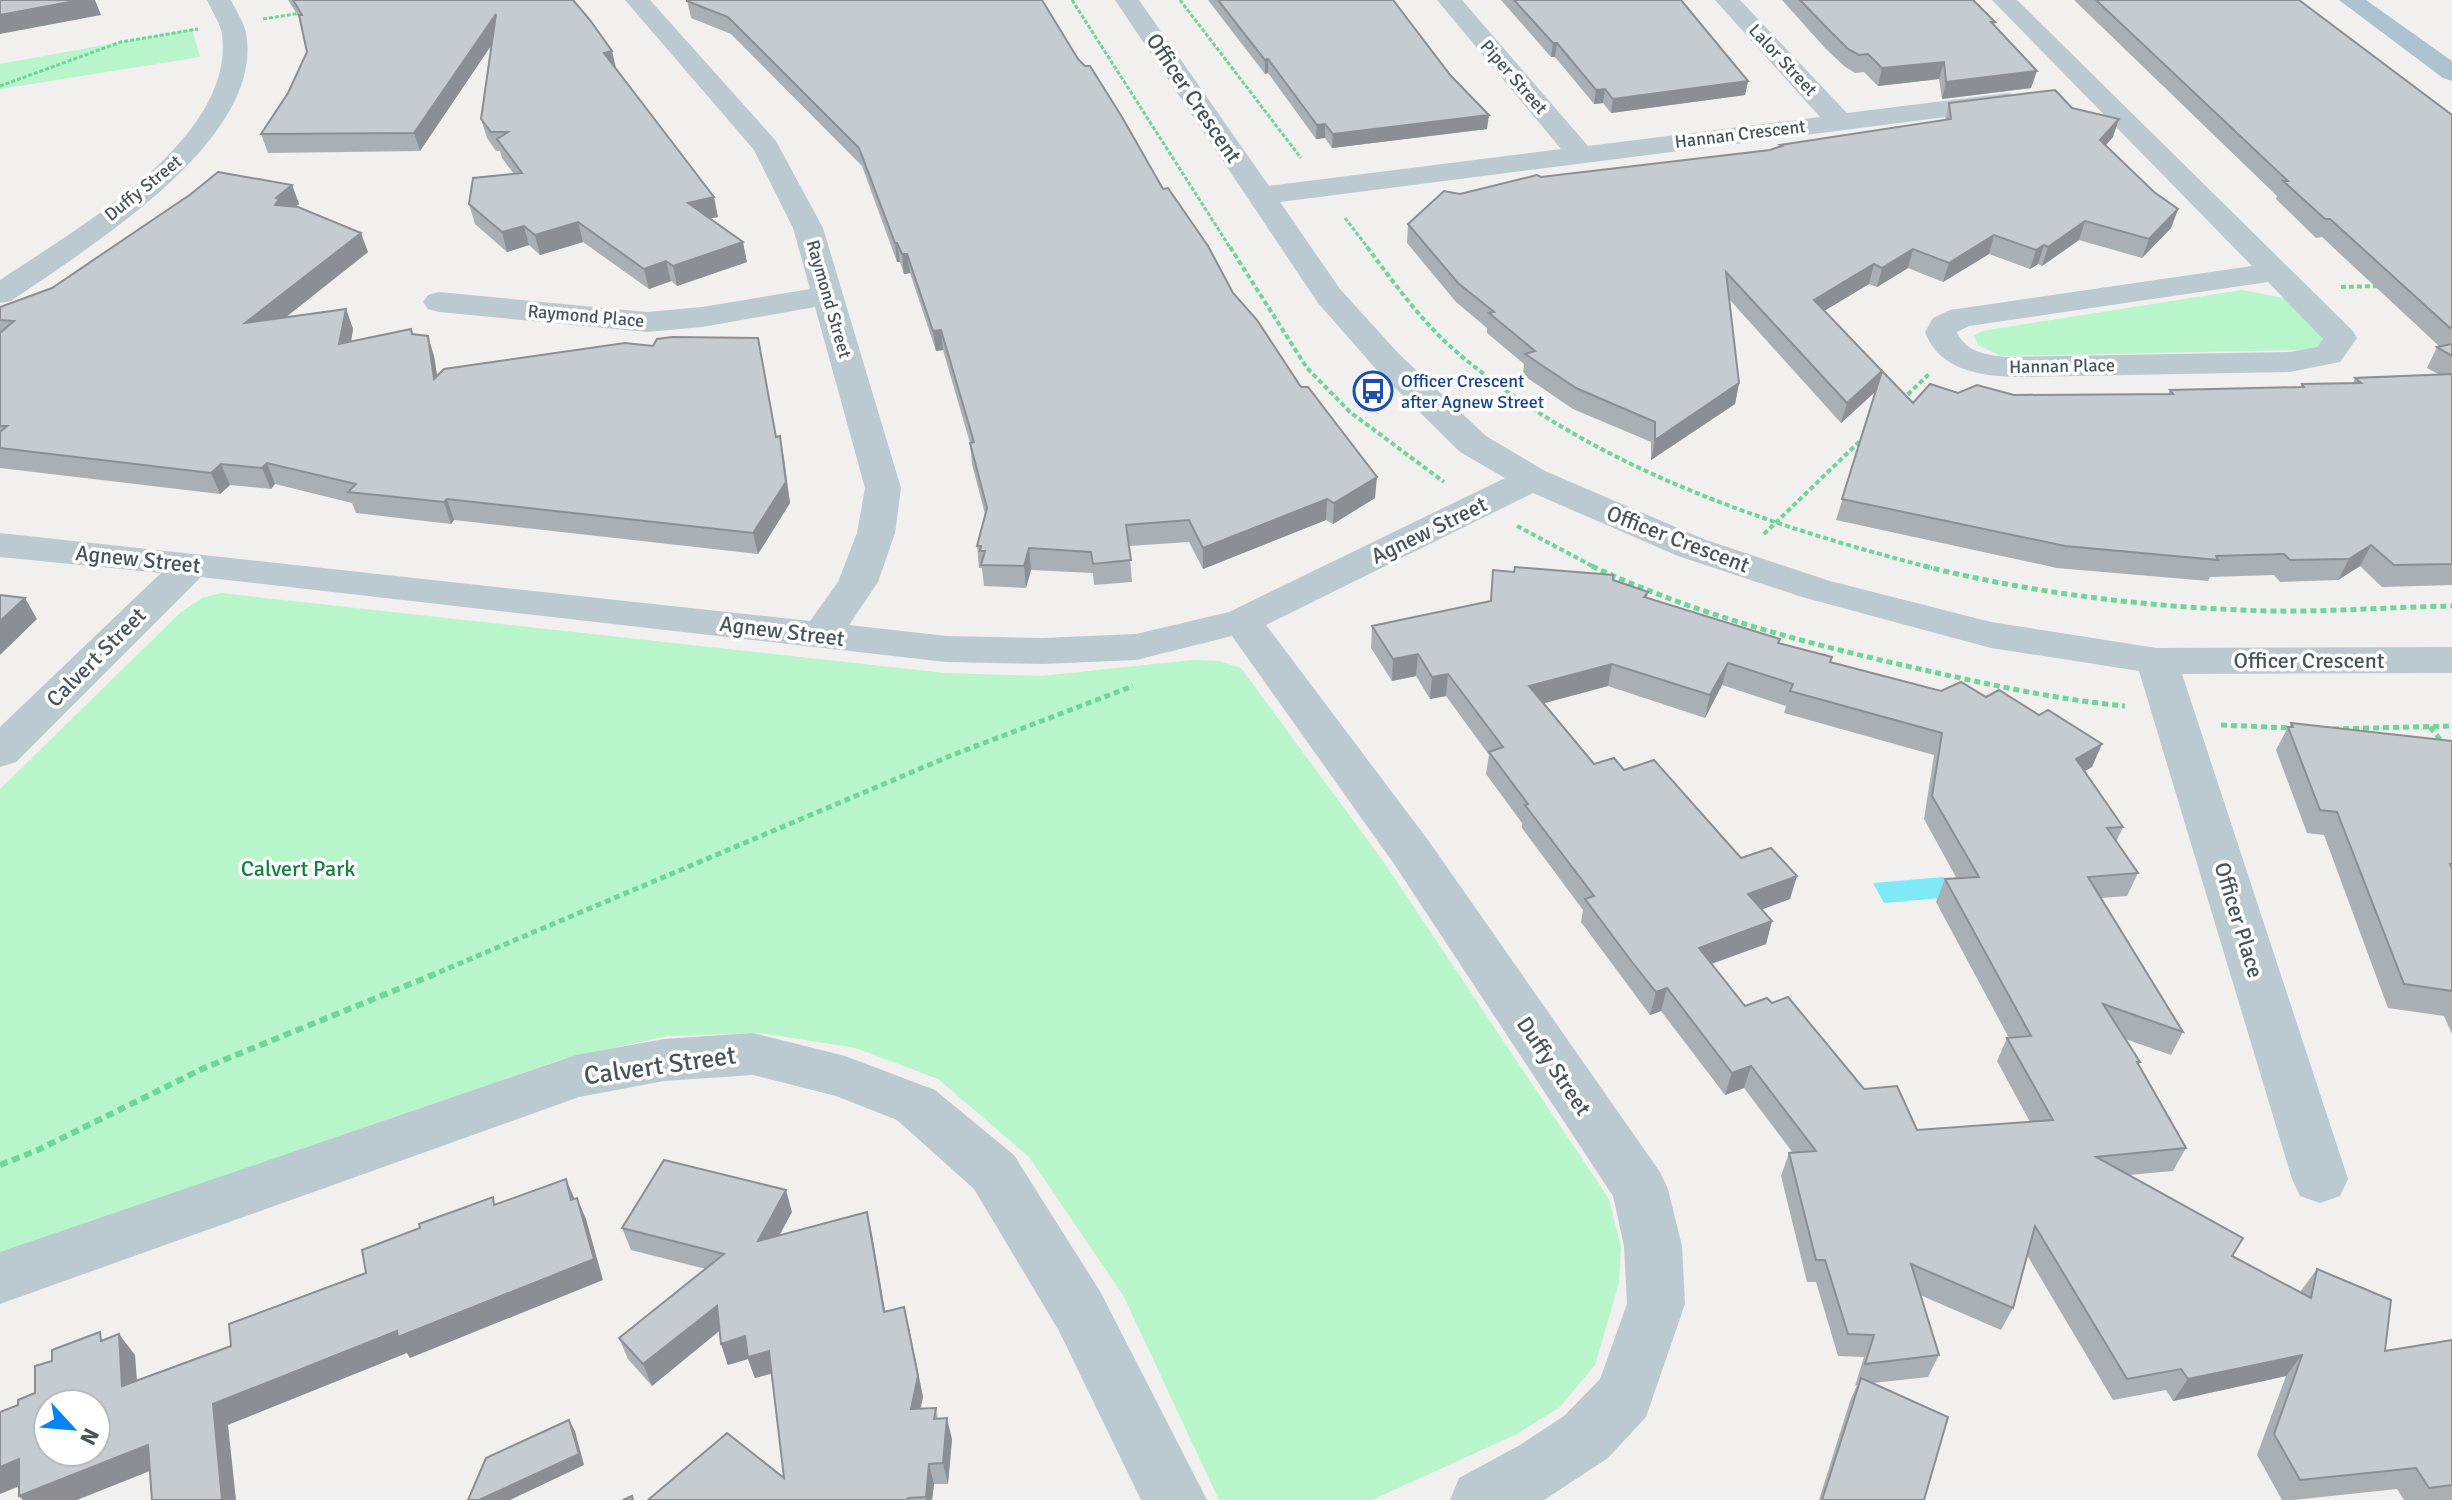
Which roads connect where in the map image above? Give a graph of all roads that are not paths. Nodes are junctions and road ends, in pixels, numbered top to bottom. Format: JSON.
{"nodes":[{"id":1,"x":637,"y":0,"type":"edge"},
{"id":2,"x":1127,"y":0,"type":"edge"},
{"id":3,"x":1449,"y":0,"type":"edge"},
{"id":4,"x":1727,"y":0,"type":"edge"},
{"id":5,"x":2004,"y":0,"type":"edge"},
{"id":6,"x":2351,"y":0,"type":"edge"},
{"id":7,"x":224,"y":12,"type":"edge"},
{"id":8,"x":2452,"y":73,"type":"edge"},
{"id":9,"x":2094,"y":91,"type":"junction"},
{"id":10,"x":2064,"y":94,"type":"edge"},
{"id":11,"x":2034,"y":98,"type":"edge"},
{"id":12,"x":1839,"y":121,"type":"junction"},
{"id":13,"x":1580,"y":154,"type":"junction"},
{"id":14,"x":1261,"y":196,"type":"junction"},
{"id":15,"x":2283,"y":280,"type":"junction"},
{"id":16,"x":0,"y":294,"type":"edge"},
{"id":17,"x":827,"y":295,"type":"junction"},
{"id":18,"x":439,"y":302,"type":"dead end"},
{"id":19,"x":1532,"y":479,"type":"junction"},
{"id":20,"x":0,"y":545,"type":"edge"},
{"id":21,"x":192,"y":564,"type":"junction"},
{"id":22,"x":1242,"y":621,"type":"junction"},
{"id":23,"x":820,"y":637,"type":"junction"},
{"id":24,"x":2452,"y":660,"type":"edge"},
{"id":25,"x":2157,"y":661,"type":"junction"},
{"id":26,"x":0,"y":752,"type":"edge"},
{"id":27,"x":2320,"y":1179,"type":"dead end"},
{"id":28,"x":0,"y":1278,"type":"edge"},
{"id":29,"x":1175,"y":1500,"type":"edge"},
{"id":30,"x":1482,"y":1500,"type":"edge"}],
"edges":[{"from":1,"to":17,"type":"street","name":"Raymond Street"},
{"from":2,"to":14,"type":"street","name":"Officer Crescent"},
{"from":3,"to":13,"type":"street","name":"Piper Street"},
{"from":4,"to":12,"type":"street","name":"Lalor Street"},
{"from":5,"to":9,"type":"street"},
{"from":6,"to":8,"type":"main road"},
{"from":7,"to":16,"type":"street","name":"Duffy Street"},
{"from":9,"to":10,"type":"street"},
{"from":9,"to":15,"type":"street","name":"Hannan Place"},
{"from":11,"to":12,"type":"street","name":"Hannan Crescent"},
{"from":12,"to":13,"type":"street","name":"Hannan Crescent"},
{"from":13,"to":14,"type":"street","name":"Hannan Crescent"},
{"from":14,"to":19,"type":"street","name":"Officer Crescent"},
{"from":15,"to":15,"type":"street","name":"Hannan Place"},
{"from":17,"to":18,"type":"street","name":"Raymond Place"},
{"from":17,"to":23,"type":"street","name":"Raymond Street"},
{"from":19,"to":22,"type":"street","name":"Agnew Street"},
{"from":19,"to":25,"type":"street","name":"Officer Crescent"},
{"from":20,"to":21,"type":"street","name":"Agnew Street"},
{"from":21,"to":23,"type":"street","name":"Agnew Street"},
{"from":21,"to":26,"type":"street","name":"Calvert Street"},
{"from":22,"to":23,"type":"street","name":"Agnew Street"},
{"from":22,"to":30,"type":"street","name":"Duffy Street"},
{"from":24,"to":25,"type":"street","name":"Officer Crescent"},
{"from":25,"to":27,"type":"street","name":"Officer Place"},
{"from":28,"to":29,"type":"street","name":"Calvert Street"}]}
